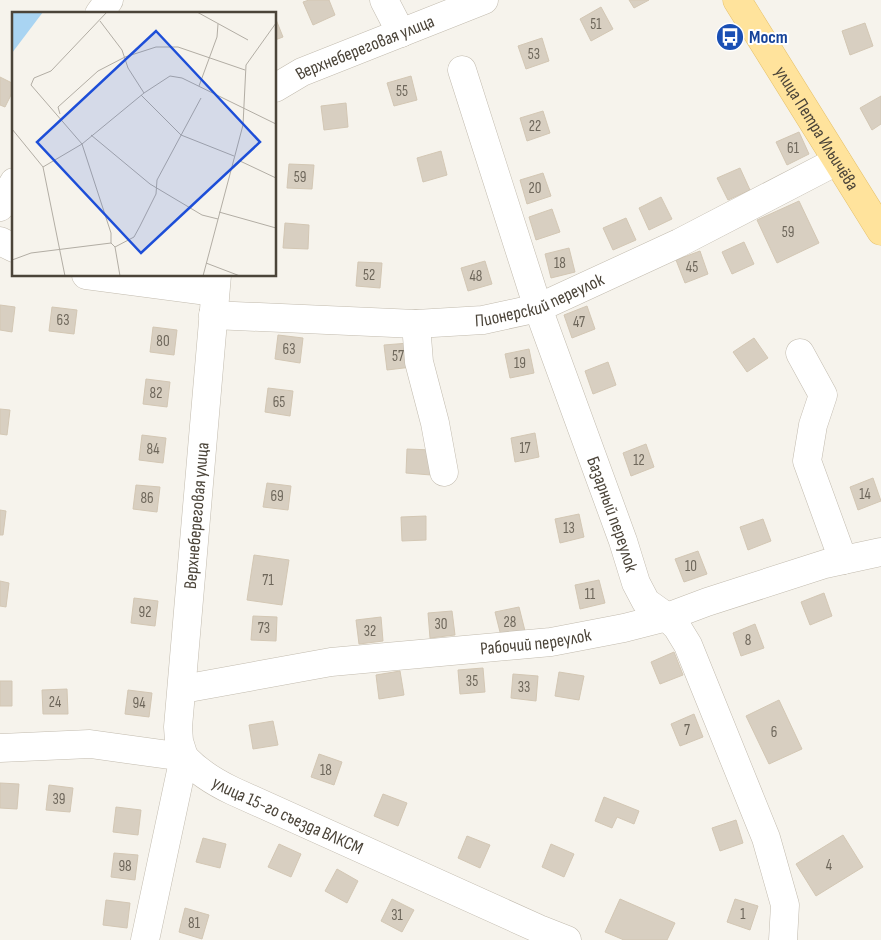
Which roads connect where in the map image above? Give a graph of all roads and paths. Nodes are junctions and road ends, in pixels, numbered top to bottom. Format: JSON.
{"nodes":[{"id":1,"x":109,"y":0,"type":"edge"},
{"id":2,"x":384,"y":0,"type":"edge"},
{"id":3,"x":484,"y":0,"type":"edge"},
{"id":4,"x":738,"y":0,"type":"edge"},
{"id":5,"x":101,"y":12,"type":"edge"},
{"id":6,"x":401,"y":33,"type":"junction"},
{"id":7,"x":462,"y":70,"type":"dead end"},
{"id":8,"x":276,"y":87,"type":"edge"},
{"id":9,"x":837,"y":162,"type":"junction"},
{"id":10,"x":12,"y":186,"type":"edge"},
{"id":11,"x":0,"y":207,"type":"edge"},
{"id":12,"x":881,"y":231,"type":"edge"},
{"id":13,"x":0,"y":241,"type":"edge"},
{"id":14,"x":12,"y":247,"type":"edge"},
{"id":15,"x":93,"y":276,"type":"edge"},
{"id":16,"x":215,"y":294,"type":"edge"},
{"id":17,"x":538,"y":308,"type":"junction"},
{"id":18,"x":416,"y":324,"type":"junction"},
{"id":19,"x":800,"y":353,"type":"dead end"},
{"id":20,"x":444,"y":472,"type":"dead end"},
{"id":21,"x":881,"y":552,"type":"edge"},
{"id":22,"x":843,"y":560,"type":"junction"},
{"id":23,"x":667,"y":617,"type":"junction"},
{"id":24,"x":182,"y":689,"type":"junction"},
{"id":25,"x":0,"y":736,"type":"edge"},
{"id":26,"x":32,"y":747,"type":"junction"},
{"id":27,"x":0,"y":748,"type":"edge"},
{"id":28,"x":184,"y":756,"type":"junction"},
{"id":29,"x":145,"y":940,"type":"edge"},
{"id":30,"x":567,"y":940,"type":"edge"},
{"id":31,"x":783,"y":940,"type":"edge"}],
"edges":[{"from":1,"to":5,"type":"street"},
{"from":2,"to":6,"type":"street"},
{"from":3,"to":6,"type":"street","name":"Верхнебереговая улица"},
{"from":4,"to":9,"type":"main road","name":"улица Петра Ильичёва"},
{"from":6,"to":8,"type":"street","name":"Верхнебереговая улица"},
{"from":7,"to":17,"type":"street","name":"Базарный переулок"},
{"from":9,"to":12,"type":"main road","name":"улица Петра Ильичёва"},
{"from":9,"to":17,"type":"street","name":"Пионерский переулок"},
{"from":10,"to":11,"type":"street"},
{"from":13,"to":14,"type":"street"},
{"from":15,"to":16,"type":"street","name":"Пионерский переулок"},
{"from":16,"to":18,"type":"street","name":"Пионерский переулок"},
{"from":16,"to":24,"type":"street","name":"Верхнебереговая улица"},
{"from":17,"to":18,"type":"street","name":"Пионерский переулок"},
{"from":17,"to":23,"type":"street","name":"Базарный переулок"},
{"from":18,"to":20,"type":"street"},
{"from":19,"to":22,"type":"street"},
{"from":21,"to":22,"type":"street","name":"Рабочий переулок"},
{"from":22,"to":23,"type":"street","name":"Рабочий переулок"},
{"from":23,"to":24,"type":"street","name":"Рабочий переулок"},
{"from":23,"to":31,"type":"street","name":"Базарный переулок"},
{"from":24,"to":28,"type":"street","name":"Верхнебереговая улица"},
{"from":25,"to":26,"type":"street"},
{"from":26,"to":27,"type":"street"},
{"from":26,"to":28,"type":"street"},
{"from":28,"to":29,"type":"street"},
{"from":28,"to":30,"type":"street","name":"улица 15-го съезда ВЛКСМ"}]}
